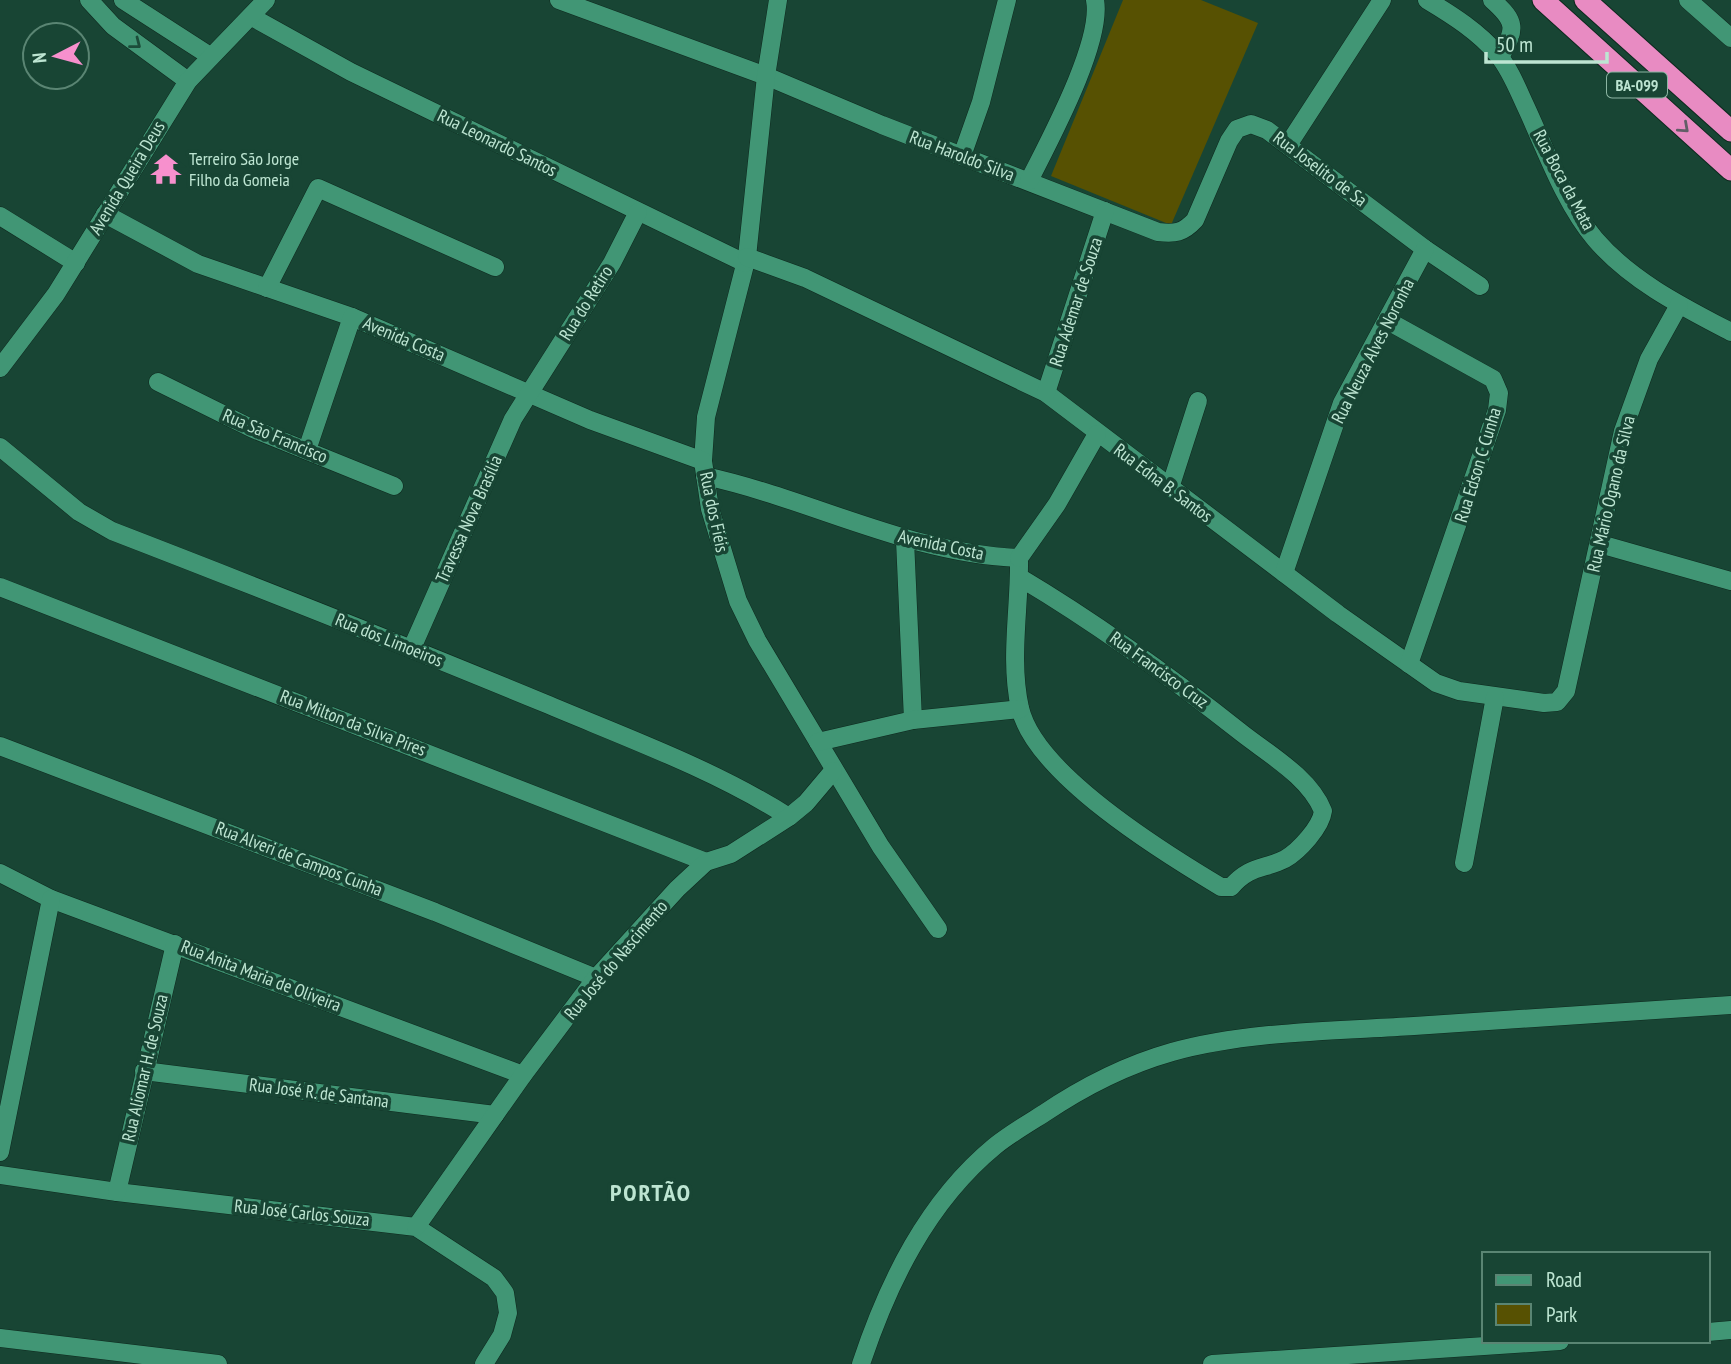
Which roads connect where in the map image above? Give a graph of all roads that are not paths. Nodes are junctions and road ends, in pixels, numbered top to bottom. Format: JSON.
{"nodes":[{"id":1,"x":89,"y":0,"type":"edge"},
{"id":2,"x":123,"y":0,"type":"edge"},
{"id":3,"x":266,"y":0,"type":"edge"},
{"id":4,"x":559,"y":0,"type":"edge"},
{"id":5,"x":778,"y":0,"type":"edge"},
{"id":6,"x":1007,"y":0,"type":"edge"},
{"id":7,"x":1096,"y":0,"type":"edge"},
{"id":8,"x":1382,"y":0,"type":"edge"},
{"id":9,"x":1427,"y":0,"type":"edge"},
{"id":10,"x":1492,"y":0,"type":"edge"},
{"id":11,"x":1543,"y":0,"type":"edge"},
{"id":12,"x":1584,"y":0,"type":"edge"},
{"id":13,"x":1688,"y":0,"type":"edge"},
{"id":14,"x":252,"y":17,"type":"junction"},
{"id":15,"x":1731,"y":38,"type":"edge"},
{"id":16,"x":210,"y":56,"type":"junction"},
{"id":17,"x":1500,"y":57,"type":"junction"},
{"id":18,"x":766,"y":76,"type":"junction"},
{"id":19,"x":188,"y":80,"type":"junction"},
{"id":20,"x":1731,"y":131,"type":"edge"},
{"id":21,"x":1288,"y":145,"type":"junction"},
{"id":22,"x":962,"y":156,"type":"junction"},
{"id":23,"x":1731,"y":170,"type":"edge"},
{"id":24,"x":1029,"y":181,"type":"junction"},
{"id":25,"x":1105,"y":211,"type":"junction"},
{"id":26,"x":638,"y":212,"type":"junction"},
{"id":27,"x":106,"y":214,"type":"junction"},
{"id":28,"x":0,"y":216,"type":"edge"},
{"id":29,"x":1158,"y":232,"type":"joint"},
{"id":30,"x":1426,"y":250,"type":"junction"},
{"id":31,"x":746,"y":260,"type":"junction"},
{"id":32,"x":76,"y":263,"type":"junction"},
{"id":33,"x":495,"y":267,"type":"dead end"},
{"id":34,"x":1480,"y":286,"type":"dead end"},
{"id":35,"x":267,"y":288,"type":"junction"},
{"id":36,"x":1679,"y":305,"type":"junction"},
{"id":37,"x":352,"y":317,"type":"junction"},
{"id":38,"x":1388,"y":321,"type":"junction"},
{"id":39,"x":1731,"y":332,"type":"edge"},
{"id":40,"x":0,"y":368,"type":"edge"},
{"id":41,"x":158,"y":382,"type":"dead end"},
{"id":42,"x":528,"y":391,"type":"junction"},
{"id":43,"x":1046,"y":393,"type":"junction"},
{"id":44,"x":1198,"y":401,"type":"dead end"},
{"id":45,"x":1097,"y":434,"type":"junction"},
{"id":46,"x":0,"y":447,"type":"edge"},
{"id":47,"x":307,"y":450,"type":"junction"},
{"id":48,"x":704,"y":468,"type":"junction"},
{"id":49,"x":394,"y":486,"type":"dead end"},
{"id":50,"x":1170,"y":488,"type":"junction"},
{"id":51,"x":905,"y":540,"type":"junction"},
{"id":52,"x":1600,"y":544,"type":"junction"},
{"id":53,"x":1019,"y":558,"type":"junction"},
{"id":54,"x":1284,"y":573,"type":"junction"},
{"id":55,"x":1019,"y":577,"type":"junction"},
{"id":56,"x":1731,"y":581,"type":"edge"},
{"id":57,"x":0,"y":587,"type":"edge"},
{"id":58,"x":412,"y":648,"type":"junction"},
{"id":59,"x":1409,"y":664,"type":"junction"},
{"id":60,"x":1566,"y":691,"type":"joint"},
{"id":61,"x":1495,"y":697,"type":"junction"},
{"id":62,"x":1020,"y":709,"type":"junction"},
{"id":63,"x":913,"y":720,"type":"junction"},
{"id":64,"x":818,"y":742,"type":"junction"},
{"id":65,"x":0,"y":746,"type":"edge"},
{"id":66,"x":834,"y":771,"type":"junction"},
{"id":67,"x":789,"y":817,"type":"junction"},
{"id":68,"x":706,"y":862,"type":"junction"},
{"id":69,"x":1464,"y":863,"type":"dead end"},
{"id":70,"x":0,"y":873,"type":"edge"},
{"id":71,"x":51,"y":899,"type":"junction"},
{"id":72,"x":938,"y":929,"type":"dead end"},
{"id":73,"x":175,"y":944,"type":"junction"},
{"id":74,"x":596,"y":978,"type":"junction"},
{"id":75,"x":1731,"y":1005,"type":"edge"},
{"id":76,"x":144,"y":1071,"type":"junction"},
{"id":77,"x":523,"y":1075,"type":"junction"},
{"id":78,"x":495,"y":1115,"type":"junction"},
{"id":79,"x":0,"y":1152,"type":"edge"},
{"id":80,"x":0,"y":1175,"type":"edge"},
{"id":81,"x":117,"y":1192,"type":"junction"},
{"id":82,"x":416,"y":1227,"type":"junction"},
{"id":83,"x":1731,"y":1330,"type":"edge"},
{"id":84,"x":1710,"y":1332,"type":"edge"},
{"id":85,"x":0,"y":1338,"type":"edge"},
{"id":86,"x":1530,"y":1343,"type":"edge"},
{"id":87,"x":218,"y":1364,"type":"edge"},
{"id":88,"x":484,"y":1364,"type":"edge"},
{"id":89,"x":860,"y":1364,"type":"edge"},
{"id":90,"x":1212,"y":1364,"type":"edge"}],
"edges":[{"from":1,"to":19,"type":"street","one_way":true},
{"from":2,"to":16,"type":"street"},
{"from":3,"to":14,"type":"street","name":"Avenida Queira Deus"},
{"from":4,"to":18,"type":"street","name":"Rua Haroldo Silva"},
{"from":5,"to":18,"type":"street","name":"Rua dos Fiéis"},
{"from":6,"to":22,"type":"street"},
{"from":7,"to":24,"type":"street"},
{"from":8,"to":21,"type":"street"},
{"from":9,"to":17,"type":"street","name":"Rua Boca da Mata"},
{"from":10,"to":17,"type":"street"},
{"from":11,"to":23,"type":"highway","number":"BA-099","one_way":true},
{"from":12,"to":20,"type":"highway","number":"BA-099"},
{"from":13,"to":15,"type":"street"},
{"from":14,"to":16,"type":"street","name":"Avenida Queira Deus"},
{"from":14,"to":26,"type":"street","name":"Rua Leonardo Santos"},
{"from":16,"to":19,"type":"street","name":"Avenida Queira Deus"},
{"from":17,"to":36,"type":"street","name":"Rua Boca da Mata"},
{"from":18,"to":22,"type":"street","name":"Rua Haroldo Silva"},
{"from":18,"to":31,"type":"street","name":"Rua dos Fiéis"},
{"from":19,"to":27,"type":"street","name":"Avenida Queira Deus"},
{"from":21,"to":29,"type":"street","name":"Rua Joselito de Sa"},
{"from":21,"to":30,"type":"street","name":"Rua Joselito de Sa"},
{"from":22,"to":24,"type":"street","name":"Rua Haroldo Silva"},
{"from":24,"to":25,"type":"street","name":"Rua Haroldo Silva"},
{"from":25,"to":29,"type":"street","name":"Rua Haroldo Silva"},
{"from":25,"to":43,"type":"street","name":"Rua Ademar de Souza"},
{"from":26,"to":31,"type":"street","name":"Rua Leonardo Santos"},
{"from":26,"to":42,"type":"street","name":"Rua do Retiro"},
{"from":27,"to":32,"type":"street","name":"Avenida Queira Deus"},
{"from":27,"to":35,"type":"street","name":"Avenida Costa"},
{"from":28,"to":32,"type":"street"},
{"from":30,"to":34,"type":"street","name":"Rua Joselito de Sa"},
{"from":30,"to":38,"type":"street","name":"Rua Neuza Alves Noronha"},
{"from":31,"to":43,"type":"street","name":"Rua Edna B. Santos"},
{"from":31,"to":48,"type":"street","name":"Rua dos Fiéis"},
{"from":32,"to":40,"type":"street","name":"Avenida Queira Deus"},
{"from":33,"to":35,"type":"street"},
{"from":35,"to":37,"type":"street","name":"Avenida Costa"},
{"from":36,"to":39,"type":"street","name":"Rua Boca da Mata"},
{"from":36,"to":52,"type":"street","name":"Rua Mário Ogano da Silva"},
{"from":37,"to":42,"type":"street","name":"Avenida Costa"},
{"from":37,"to":47,"type":"street"},
{"from":38,"to":54,"type":"street","name":"Rua Neuza Alves Noronha"},
{"from":38,"to":59,"type":"street","name":"Rua Edson C Cunha"},
{"from":41,"to":47,"type":"street","name":"Rua São Francisco"},
{"from":42,"to":48,"type":"street","name":"Avenida Costa"},
{"from":42,"to":58,"type":"street","name":"Travessa Nova Brasília"},
{"from":43,"to":45,"type":"street","name":"Rua Edna B. Santos"},
{"from":44,"to":50,"type":"street"},
{"from":45,"to":50,"type":"street","name":"Rua Edna B. Santos"},
{"from":45,"to":53,"type":"street"},
{"from":46,"to":58,"type":"street","name":"Rua dos Limoeiros"},
{"from":47,"to":49,"type":"street","name":"Rua São Francisco"},
{"from":48,"to":51,"type":"street","name":"Avenida Costa"},
{"from":48,"to":64,"type":"street","name":"Rua dos Fiéis"},
{"from":50,"to":54,"type":"street","name":"Rua Edna B. Santos"},
{"from":51,"to":53,"type":"street","name":"Avenida Costa"},
{"from":51,"to":63,"type":"street"},
{"from":52,"to":56,"type":"street"},
{"from":52,"to":60,"type":"street","name":"Rua Mário Ogano da Silva"},
{"from":53,"to":55,"type":"street"},
{"from":54,"to":59,"type":"street","name":"Rua Edna B. Santos"},
{"from":55,"to":62,"type":"street"},
{"from":55,"to":62,"type":"street","name":"Rua Francisco Cruz"},
{"from":57,"to":68,"type":"street","name":"Rua Milton da Silva Pires"},
{"from":58,"to":67,"type":"street","name":"Rua dos Limoeiros"},
{"from":59,"to":61,"type":"street","name":"Rua Edna B. Santos"},
{"from":60,"to":61,"type":"street","name":"Rua Edna B. Santos"},
{"from":61,"to":69,"type":"street"},
{"from":62,"to":63,"type":"street"},
{"from":63,"to":64,"type":"street"},
{"from":64,"to":66,"type":"street","name":"Rua dos Fiéis"},
{"from":65,"to":74,"type":"street","name":"Rua Alveri de Campos Cunha"},
{"from":66,"to":67,"type":"street","name":"Rua José do Nascimento"},
{"from":66,"to":72,"type":"street","name":"Rua dos Fiéis"},
{"from":67,"to":68,"type":"street","name":"Rua José do Nascimento"},
{"from":68,"to":74,"type":"street","name":"Rua José do Nascimento"},
{"from":70,"to":71,"type":"street","name":"Rua Anita Maria de Oliveira"},
{"from":71,"to":73,"type":"street","name":"Rua Anita Maria de Oliveira"},
{"from":71,"to":79,"type":"street"},
{"from":73,"to":76,"type":"street","name":"Rua Aliomar H. de Souza"},
{"from":73,"to":77,"type":"street","name":"Rua Anita Maria de Oliveira"},
{"from":74,"to":77,"type":"street","name":"Rua José do Nascimento"},
{"from":75,"to":89,"type":"street"},
{"from":76,"to":78,"type":"street","name":"Rua José R. de Santana"},
{"from":76,"to":81,"type":"street","name":"Rua Aliomar H. de Souza"},
{"from":77,"to":78,"type":"street","name":"Rua José do Nascimento"},
{"from":78,"to":82,"type":"street","name":"Rua José do Nascimento"},
{"from":80,"to":81,"type":"street","name":"Rua José Carlos Souza"},
{"from":81,"to":82,"type":"street","name":"Rua José Carlos Souza"},
{"from":82,"to":88,"type":"street","name":"Rua José Carlos Souza"},
{"from":83,"to":84,"type":"street"},
{"from":85,"to":87,"type":"street"},
{"from":86,"to":90,"type":"street"}]}
